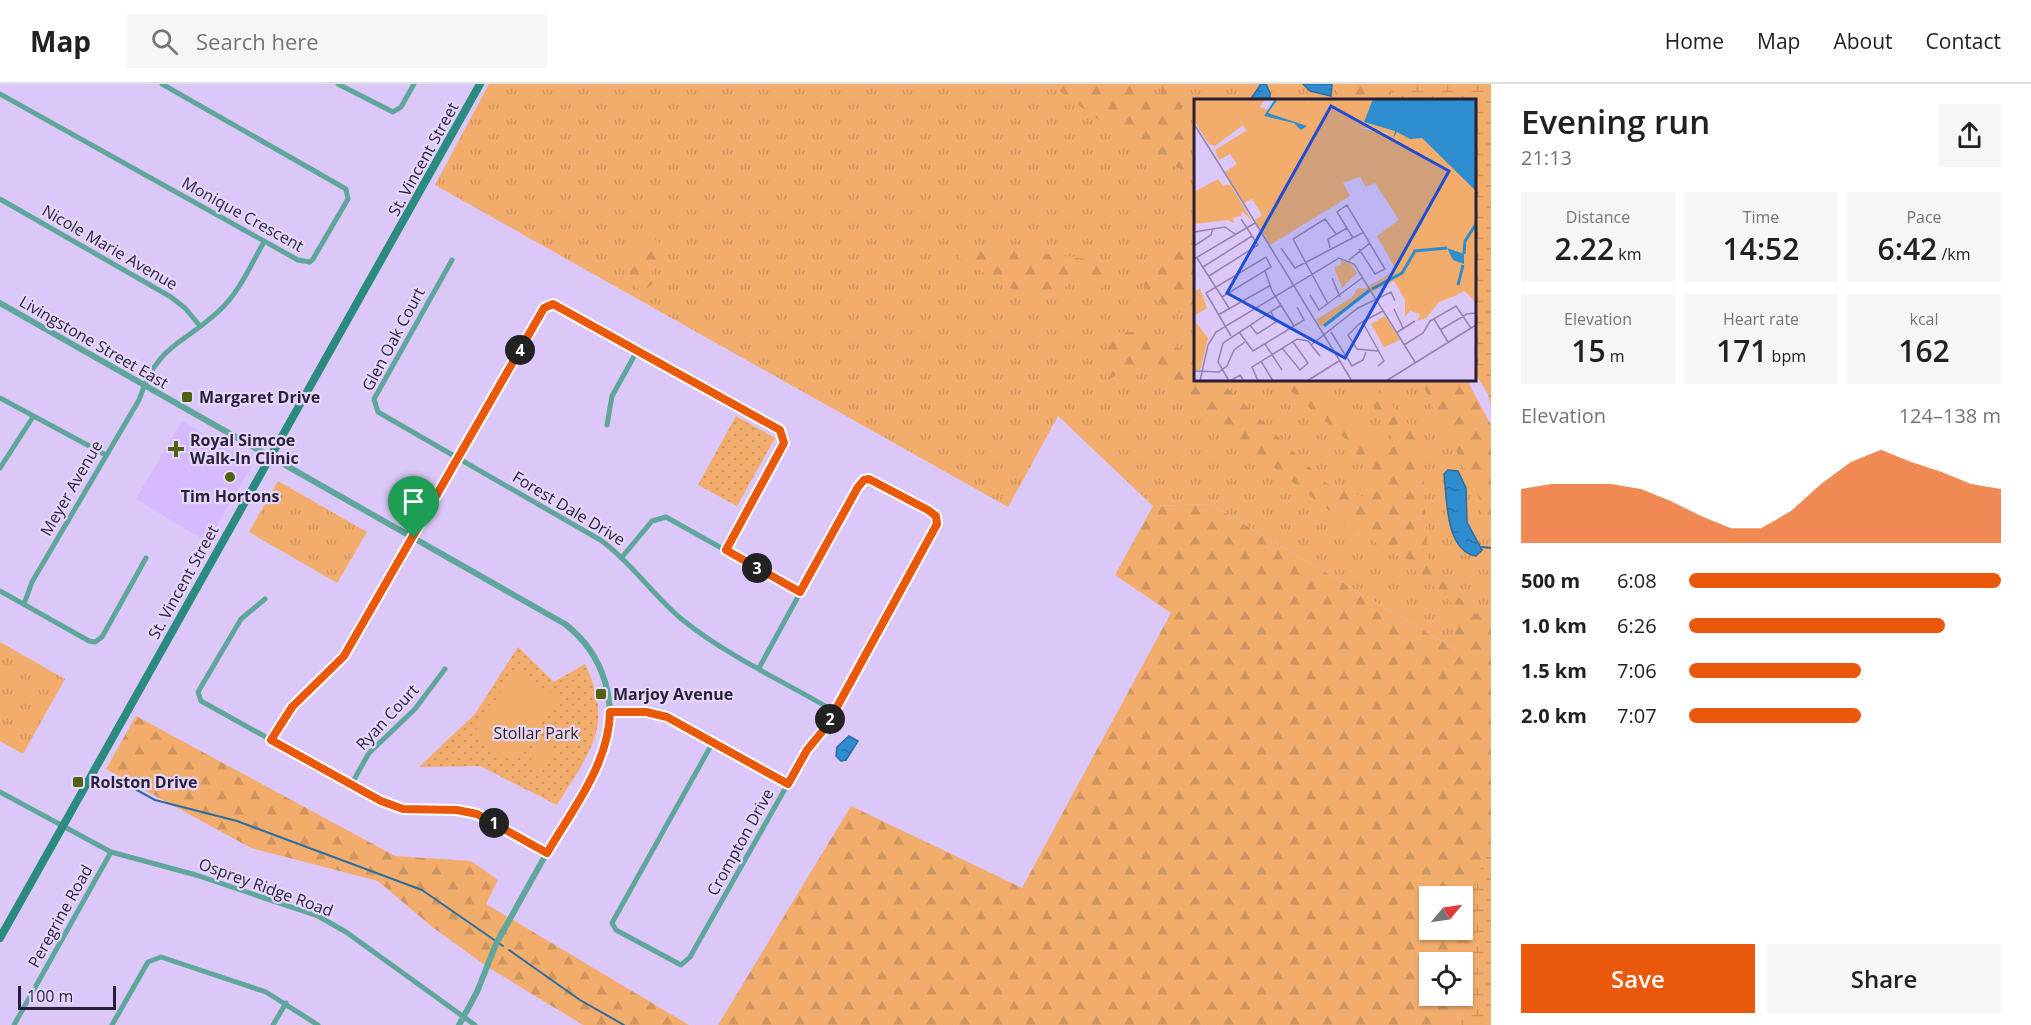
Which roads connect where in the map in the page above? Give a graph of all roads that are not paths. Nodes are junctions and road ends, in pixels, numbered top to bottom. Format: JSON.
{"nodes":[{"id":1,"x":162,"y":84,"type":"edge"},
{"id":2,"x":338,"y":84,"type":"edge"},
{"id":3,"x":414,"y":84,"type":"edge"},
{"id":4,"x":480,"y":84,"type":"edge"},
{"id":5,"x":0,"y":94,"type":"edge"},
{"id":6,"x":0,"y":199,"type":"edge"},
{"id":7,"x":264,"y":242,"type":"junction"},
{"id":8,"x":452,"y":260,"type":"dead end"},
{"id":9,"x":0,"y":303,"type":"edge"},
{"id":10,"x":200,"y":326,"type":"junction"},
{"id":11,"x":637,"y":351,"type":"junction"},
{"id":12,"x":144,"y":386,"type":"junction"},
{"id":13,"x":0,"y":398,"type":"edge"},
{"id":14,"x":33,"y":417,"type":"junction"},
{"id":15,"x":607,"y":425,"type":"dead end"},
{"id":16,"x":106,"y":455,"type":"junction"},
{"id":17,"x":268,"y":458,"type":"junction"},
{"id":18,"x":459,"y":459,"type":"junction"},
{"id":19,"x":0,"y":468,"type":"edge"},
{"id":20,"x":414,"y":538,"type":"junction"},
{"id":21,"x":726,"y":550,"type":"junction"},
{"id":22,"x":622,"y":557,"type":"junction"},
{"id":23,"x":146,"y":558,"type":"dead end"},
{"id":24,"x":0,"y":591,"type":"edge"},
{"id":25,"x":800,"y":592,"type":"junction"},
{"id":26,"x":265,"y":599,"type":"dead end"},
{"id":27,"x":24,"y":604,"type":"junction"},
{"id":28,"x":759,"y":668,"type":"junction"},
{"id":29,"x":445,"y":669,"type":"dead end"},
{"id":30,"x":834,"y":711,"type":"junction"},
{"id":31,"x":610,"y":712,"type":"junction"},
{"id":32,"x":271,"y":740,"type":"junction"},
{"id":33,"x":713,"y":742,"type":"junction"},
{"id":34,"x":788,"y":784,"type":"junction"},
{"id":35,"x":351,"y":785,"type":"junction"},
{"id":36,"x":0,"y":792,"type":"edge"},
{"id":37,"x":63,"y":825,"type":"junction"},
{"id":38,"x":111,"y":852,"type":"junction"},
{"id":39,"x":547,"y":853,"type":"junction"},
{"id":40,"x":0,"y":938,"type":"edge"},
{"id":41,"x":286,"y":1003,"type":"junction"},
{"id":42,"x":463,"y":1017,"type":"junction"},
{"id":43,"x":14,"y":1025,"type":"edge"},
{"id":44,"x":112,"y":1025,"type":"edge"},
{"id":45,"x":273,"y":1025,"type":"edge"},
{"id":46,"x":318,"y":1025,"type":"edge"},
{"id":47,"x":459,"y":1025,"type":"edge"},
{"id":48,"x":475,"y":1025,"type":"edge"}],
"edges":[{"from":1,"to":7,"type":"street","name":"Monique Crescent"},
{"from":2,"to":3,"type":"street"},
{"from":4,"to":17,"type":"main road","name":"St. Vincent Street"},
{"from":5,"to":7,"type":"street","name":"Monique Crescent"},
{"from":6,"to":10,"type":"street","name":"Nicole Marie Avenue"},
{"from":7,"to":10,"type":"street"},
{"from":8,"to":18,"type":"street","name":"Glen Oak Court"},
{"from":9,"to":12,"type":"street","name":"Livingstone Street East"},
{"from":10,"to":12,"type":"street"},
{"from":11,"to":15,"type":"street"},
{"from":11,"to":18,"type":"street"},
{"from":11,"to":21,"type":"street"},
{"from":12,"to":16,"type":"street","name":"Meyer Avenue"},
{"from":12,"to":17,"type":"street","name":"Livingstone Street East"},
{"from":13,"to":14,"type":"street"},
{"from":14,"to":16,"type":"street"},
{"from":14,"to":19,"type":"street"},
{"from":16,"to":27,"type":"street","name":"Meyer Avenue"},
{"from":17,"to":20,"type":"street","name":"Livingstone Street East"},
{"from":17,"to":37,"type":"main road","name":"St. Vincent Street"},
{"from":18,"to":20,"type":"street"},
{"from":18,"to":22,"type":"street","name":"Forest Dale Drive"},
{"from":20,"to":31,"type":"street","name":"Livingstone Street East"},
{"from":20,"to":32,"type":"street"},
{"from":21,"to":22,"type":"street"},
{"from":21,"to":25,"type":"street"},
{"from":22,"to":28,"type":"street","name":"Forest Dale Drive"},
{"from":23,"to":27,"type":"street"},
{"from":24,"to":27,"type":"street"},
{"from":25,"to":28,"type":"street","name":"Crompton Drive"},
{"from":25,"to":30,"type":"street","name":"Crompton Drive"},
{"from":26,"to":32,"type":"street"},
{"from":28,"to":30,"type":"street","name":"Forest Dale Drive"},
{"from":29,"to":35,"type":"street","name":"Ryan Court"},
{"from":30,"to":34,"type":"street","name":"Crompton Drive"},
{"from":31,"to":33,"type":"street"},
{"from":31,"to":39,"type":"street","name":"Livingstone Street East"},
{"from":32,"to":35,"type":"street"},
{"from":33,"to":34,"type":"street"},
{"from":33,"to":34,"type":"street","name":"Crompton Drive"},
{"from":35,"to":39,"type":"street"},
{"from":36,"to":37,"type":"street"},
{"from":37,"to":38,"type":"street","name":"Osprey Ridge Road"},
{"from":37,"to":40,"type":"main road","name":"St. Vincent Street"},
{"from":38,"to":42,"type":"street","name":"Osprey Ridge Road"},
{"from":38,"to":43,"type":"street","name":"Peregrine Road"},
{"from":39,"to":42,"type":"street","name":"Livingstone Street East"},
{"from":41,"to":44,"type":"street"},
{"from":41,"to":45,"type":"street"},
{"from":41,"to":46,"type":"street"},
{"from":42,"to":47,"type":"street","name":"Livingstone Street East"},
{"from":42,"to":48,"type":"street","name":"Osprey Ridge Road"}]}
